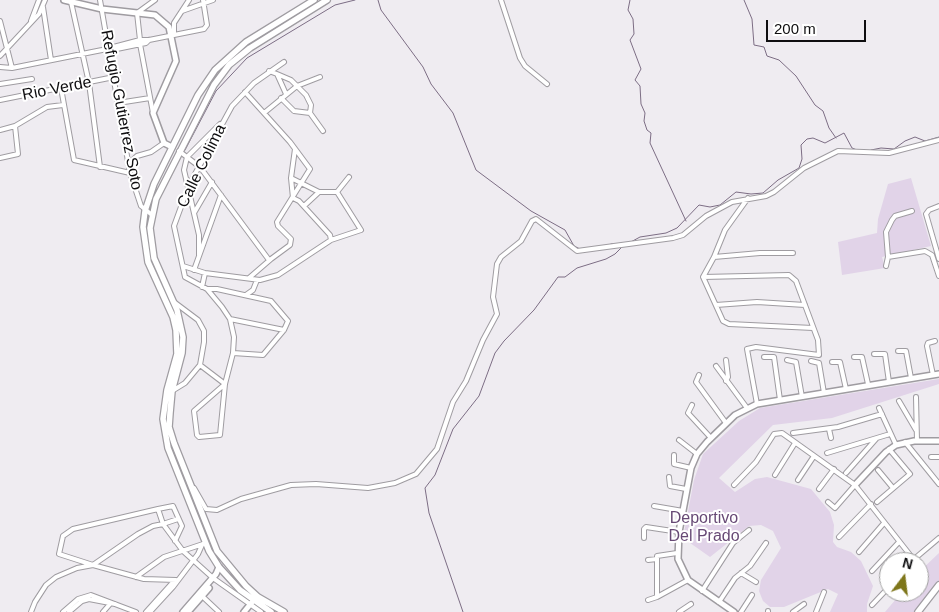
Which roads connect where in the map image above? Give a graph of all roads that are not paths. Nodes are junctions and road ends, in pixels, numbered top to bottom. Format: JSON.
{"nodes":[{"id":1,"x":39,"y":0,"type":"edge"},
{"id":2,"x":45,"y":0,"type":"edge"},
{"id":3,"x":64,"y":0,"type":"edge"},
{"id":4,"x":100,"y":0,"type":"edge"},
{"id":5,"x":189,"y":0,"type":"edge"},
{"id":6,"x":212,"y":0,"type":"edge"},
{"id":7,"x":314,"y":0,"type":"edge"},
{"id":8,"x":327,"y":0,"type":"edge"},
{"id":9,"x":501,"y":0,"type":"edge"},
{"id":10,"x":152,"y":1,"type":"edge"},
{"id":11,"x":204,"y":1,"type":"edge"},
{"id":12,"x":71,"y":2,"type":"junction"},
{"id":13,"x":79,"y":2,"type":"edge"},
{"id":14,"x":43,"y":7,"type":"junction"},
{"id":15,"x":102,"y":9,"type":"junction"},
{"id":16,"x":180,"y":12,"type":"junction"},
{"id":17,"x":137,"y":13,"type":"junction"},
{"id":18,"x":0,"y":21,"type":"edge"},
{"id":19,"x":31,"y":22,"type":"junction"},
{"id":20,"x":1,"y":31,"type":"edge"},
{"id":21,"x":172,"y":34,"type":"junction"},
{"id":22,"x":140,"y":42,"type":"junction"},
{"id":23,"x":6,"y":48,"type":"junction"},
{"id":24,"x":108,"y":49,"type":"junction"},
{"id":25,"x":82,"y":54,"type":"junction"},
{"id":26,"x":0,"y":56,"type":"edge"},
{"id":27,"x":51,"y":60,"type":"junction"},
{"id":28,"x":224,"y":61,"type":"junction"},
{"id":29,"x":284,"y":62,"type":"dead end"},
{"id":30,"x":230,"y":65,"type":"junction"},
{"id":31,"x":0,"y":67,"type":"edge"},
{"id":32,"x":12,"y":68,"type":"junction"},
{"id":33,"x":269,"y":72,"type":"junction"},
{"id":34,"x":276,"y":74,"type":"junction"},
{"id":35,"x":114,"y":77,"type":"junction"},
{"id":36,"x":320,"y":77,"type":"dead end"},
{"id":37,"x":32,"y":79,"type":"dead end"},
{"id":38,"x":89,"y":83,"type":"junction"},
{"id":39,"x":0,"y":84,"type":"edge"},
{"id":40,"x":547,"y":84,"type":"dead end"},
{"id":41,"x":297,"y":86,"type":"junction"},
{"id":42,"x":61,"y":88,"type":"junction"},
{"id":43,"x":245,"y":92,"type":"junction"},
{"id":44,"x":286,"y":94,"type":"junction"},
{"id":45,"x":150,"y":98,"type":"junction"},
{"id":46,"x":281,"y":98,"type":"junction"},
{"id":47,"x":0,"y":100,"type":"edge"},
{"id":48,"x":118,"y":103,"type":"junction"},
{"id":49,"x":63,"y":105,"type":"junction"},
{"id":50,"x":153,"y":113,"type":"junction"},
{"id":51,"x":264,"y":113,"type":"junction"},
{"id":52,"x":310,"y":113,"type":"junction"},
{"id":53,"x":225,"y":119,"type":"junction"},
{"id":54,"x":15,"y":126,"type":"junction"},
{"id":55,"x":0,"y":130,"type":"edge"},
{"id":56,"x":323,"y":131,"type":"dead end"},
{"id":57,"x":939,"y":140,"type":"edge"},
{"id":58,"x":164,"y":143,"type":"junction"},
{"id":59,"x":172,"y":147,"type":"junction"},
{"id":60,"x":294,"y":148,"type":"junction"},
{"id":61,"x":179,"y":151,"type":"junction"},
{"id":62,"x":187,"y":156,"type":"junction"},
{"id":63,"x":0,"y":158,"type":"edge"},
{"id":64,"x":128,"y":164,"type":"junction"},
{"id":65,"x":200,"y":167,"type":"junction"},
{"id":66,"x":100,"y":168,"type":"junction"},
{"id":67,"x":130,"y":173,"type":"junction"},
{"id":68,"x":349,"y":177,"type":"dead end"},
{"id":69,"x":291,"y":178,"type":"junction"},
{"id":70,"x":212,"y":182,"type":"junction"},
{"id":71,"x":302,"y":184,"type":"junction"},
{"id":72,"x":189,"y":186,"type":"junction"},
{"id":73,"x":319,"y":192,"type":"junction"},
{"id":74,"x":336,"y":192,"type":"junction"},
{"id":75,"x":221,"y":194,"type":"junction"},
{"id":76,"x":293,"y":198,"type":"junction"},
{"id":77,"x":748,"y":198,"type":"junction"},
{"id":78,"x":304,"y":206,"type":"junction"},
{"id":79,"x":939,"y":206,"type":"edge"},
{"id":80,"x":145,"y":211,"type":"junction"},
{"id":81,"x":912,"y":211,"type":"dead end"},
{"id":82,"x":194,"y":213,"type":"junction"},
{"id":83,"x":152,"y":215,"type":"junction"},
{"id":84,"x":331,"y":240,"type":"junction"},
{"id":85,"x":793,"y":253,"type":"dead end"},
{"id":86,"x":938,"y":253,"type":"edge"},
{"id":87,"x":199,"y":256,"type":"junction"},
{"id":88,"x":714,"y":257,"type":"junction"},
{"id":89,"x":888,"y":257,"type":"junction"},
{"id":90,"x":939,"y":259,"type":"edge"},
{"id":91,"x":269,"y":260,"type":"junction"},
{"id":92,"x":183,"y":266,"type":"junction"},
{"id":93,"x":886,"y":266,"type":"dead end"},
{"id":94,"x":194,"y":270,"type":"junction"},
{"id":95,"x":205,"y":273,"type":"junction"},
{"id":96,"x":939,"y":276,"type":"edge"},
{"id":97,"x":703,"y":277,"type":"junction"},
{"id":98,"x":249,"y":278,"type":"junction"},
{"id":99,"x":257,"y":280,"type":"junction"},
{"id":100,"x":202,"y":287,"type":"junction"},
{"id":101,"x":207,"y":289,"type":"junction"},
{"id":102,"x":246,"y":295,"type":"junction"},
{"id":103,"x":174,"y":302,"type":"junction"},
{"id":104,"x":716,"y":305,"type":"junction"},
{"id":105,"x":805,"y":305,"type":"junction"},
{"id":106,"x":230,"y":319,"type":"junction"},
{"id":107,"x":813,"y":328,"type":"junction"},
{"id":108,"x":284,"y":330,"type":"junction"},
{"id":109,"x":935,"y":341,"type":"dead end"},
{"id":110,"x":898,"y":351,"type":"dead end"},
{"id":111,"x":233,"y":353,"type":"junction"},
{"id":112,"x":874,"y":354,"type":"dead end"},
{"id":113,"x":764,"y":357,"type":"dead end"},
{"id":114,"x":854,"y":357,"type":"dead end"},
{"id":115,"x":726,"y":360,"type":"dead end"},
{"id":116,"x":787,"y":360,"type":"dead end"},
{"id":117,"x":811,"y":361,"type":"dead end"},
{"id":118,"x":832,"y":362,"type":"dead end"},
{"id":119,"x":200,"y":365,"type":"junction"},
{"id":120,"x":716,"y":366,"type":"dead end"},
{"id":121,"x":936,"y":374,"type":"edge"},
{"id":122,"x":699,"y":375,"type":"dead end"},
{"id":123,"x":911,"y":378,"type":"junction"},
{"id":124,"x":726,"y":381,"type":"junction"},
{"id":125,"x":890,"y":382,"type":"junction"},
{"id":126,"x":225,"y":384,"type":"junction"},
{"id":127,"x":868,"y":384,"type":"junction"},
{"id":128,"x":846,"y":389,"type":"junction"},
{"id":129,"x":172,"y":391,"type":"junction"},
{"id":130,"x":824,"y":393,"type":"junction"},
{"id":131,"x":802,"y":397,"type":"junction"},
{"id":132,"x":916,"y":397,"type":"dead end"},
{"id":133,"x":780,"y":400,"type":"junction"},
{"id":134,"x":899,"y":401,"type":"dead end"},
{"id":135,"x":757,"y":404,"type":"junction"},
{"id":136,"x":692,"y":405,"type":"dead end"},
{"id":137,"x":748,"y":408,"type":"junction"},
{"id":138,"x":879,"y":408,"type":"dead end"},
{"id":139,"x":882,"y":414,"type":"junction"},
{"id":140,"x":726,"y":424,"type":"junction"},
{"id":141,"x":829,"y":429,"type":"junction"},
{"id":142,"x":916,"y":430,"type":"junction"},
{"id":143,"x":793,"y":433,"type":"dead end"},
{"id":144,"x":890,"y":434,"type":"junction"},
{"id":145,"x":711,"y":438,"type":"junction"},
{"id":146,"x":831,"y":438,"type":"dead end"},
{"id":147,"x":876,"y":438,"type":"junction"},
{"id":148,"x":678,"y":440,"type":"dead end"},
{"id":149,"x":917,"y":441,"type":"junction"},
{"id":150,"x":939,"y":441,"type":"edge"},
{"id":151,"x":905,"y":442,"type":"junction"},
{"id":152,"x":795,"y":443,"type":"junction"},
{"id":153,"x":896,"y":445,"type":"junction"},
{"id":154,"x":889,"y":449,"type":"junction"},
{"id":155,"x":827,"y":453,"type":"dead end"},
{"id":156,"x":697,"y":454,"type":"junction"},
{"id":157,"x":674,"y":455,"type":"dead end"},
{"id":158,"x":814,"y":456,"type":"junction"},
{"id":159,"x":931,"y":457,"type":"dead end"},
{"id":160,"x":939,"y":457,"type":"edge"},
{"id":161,"x":691,"y":468,"type":"junction"},
{"id":162,"x":834,"y":469,"type":"junction"},
{"id":163,"x":878,"y":470,"type":"dead end"},
{"id":164,"x":846,"y":473,"type":"dead end"},
{"id":165,"x":775,"y":474,"type":"dead end"},
{"id":166,"x":669,"y":476,"type":"dead end"},
{"id":167,"x":798,"y":480,"type":"dead end"},
{"id":168,"x":188,"y":484,"type":"junction"},
{"id":169,"x":734,"y":484,"type":"dead end"},
{"id":170,"x":939,"y":484,"type":"edge"},
{"id":171,"x":855,"y":485,"type":"junction"},
{"id":172,"x":893,"y":488,"type":"junction"},
{"id":173,"x":686,"y":489,"type":"junction"},
{"id":174,"x":819,"y":489,"type":"dead end"},
{"id":175,"x":828,"y":502,"type":"dead end"},
{"id":176,"x":877,"y":502,"type":"dead end"},
{"id":177,"x":871,"y":504,"type":"junction"},
{"id":178,"x":654,"y":506,"type":"dead end"},
{"id":179,"x":158,"y":509,"type":"junction"},
{"id":180,"x":683,"y":511,"type":"junction"},
{"id":181,"x":199,"y":518,"type":"junction"},
{"id":182,"x":178,"y":519,"type":"junction"},
{"id":183,"x":884,"y":523,"type":"junction"},
{"id":184,"x":163,"y":524,"type":"junction"},
{"id":185,"x":749,"y":530,"type":"dead end"},
{"id":186,"x":679,"y":532,"type":"junction"},
{"id":187,"x":839,"y":537,"type":"dead end"},
{"id":188,"x":644,"y":538,"type":"dead end"},
{"id":189,"x":939,"y":538,"type":"edge"},
{"id":190,"x":175,"y":541,"type":"junction"},
{"id":191,"x":899,"y":542,"type":"junction"},
{"id":192,"x":766,"y":543,"type":"dead end"},
{"id":193,"x":204,"y":544,"type":"junction"},
{"id":194,"x":183,"y":551,"type":"junction"},
{"id":195,"x":859,"y":552,"type":"dead end"},
{"id":196,"x":906,"y":552,"type":"edge"},
{"id":197,"x":923,"y":552,"type":"edge"},
{"id":198,"x":677,"y":554,"type":"junction"},
{"id":199,"x":657,"y":558,"type":"junction"},
{"id":200,"x":648,"y":560,"type":"dead end"},
{"id":201,"x":192,"y":561,"type":"junction"},
{"id":202,"x":93,"y":565,"type":"junction"},
{"id":203,"x":219,"y":567,"type":"junction"},
{"id":204,"x":872,"y":571,"type":"dead end"},
{"id":205,"x":741,"y":573,"type":"junction"},
{"id":206,"x":136,"y":577,"type":"junction"},
{"id":207,"x":215,"y":577,"type":"junction"},
{"id":208,"x":175,"y":580,"type":"junction"},
{"id":209,"x":688,"y":580,"type":"junction"},
{"id":210,"x":756,"y":582,"type":"dead end"},
{"id":211,"x":939,"y":584,"type":"edge"},
{"id":212,"x":702,"y":590,"type":"junction"},
{"id":213,"x":824,"y":592,"type":"dead end"},
{"id":214,"x":752,"y":595,"type":"dead end"},
{"id":215,"x":202,"y":596,"type":"junction"},
{"id":216,"x":657,"y":597,"type":"junction"},
{"id":217,"x":879,"y":597,"type":"edge"},
{"id":218,"x":648,"y":600,"type":"dead end"},
{"id":219,"x":719,"y":602,"type":"junction"},
{"id":220,"x":251,"y":603,"type":"junction"},
{"id":221,"x":112,"y":604,"type":"junction"},
{"id":222,"x":691,"y":604,"type":"dead end"},
{"id":223,"x":804,"y":604,"type":"dead end"},
{"id":224,"x":872,"y":604,"type":"dead end"},
{"id":225,"x":727,"y":610,"type":"edge"},
{"id":226,"x":683,"y":611,"type":"edge"},
{"id":227,"x":31,"y":612,"type":"edge"},
{"id":228,"x":63,"y":612,"type":"edge"},
{"id":229,"x":69,"y":612,"type":"edge"},
{"id":230,"x":104,"y":612,"type":"edge"},
{"id":231,"x":136,"y":612,"type":"edge"},
{"id":232,"x":146,"y":612,"type":"edge"},
{"id":233,"x":150,"y":612,"type":"edge"},
{"id":234,"x":182,"y":612,"type":"edge"},
{"id":235,"x":188,"y":612,"type":"edge"},
{"id":236,"x":219,"y":612,"type":"edge"},
{"id":237,"x":244,"y":612,"type":"edge"},
{"id":238,"x":261,"y":612,"type":"edge"},
{"id":239,"x":271,"y":612,"type":"edge"},
{"id":240,"x":284,"y":612,"type":"edge"},
{"id":241,"x":734,"y":612,"type":"edge"},
{"id":242,"x":741,"y":612,"type":"edge"},
{"id":243,"x":793,"y":612,"type":"edge"},
{"id":244,"x":816,"y":612,"type":"edge"},
{"id":245,"x":918,"y":612,"type":"edge"}],
"edges":[{"from":1,"to":19,"type":"street"},
{"from":2,"to":14,"type":"street"},
{"from":3,"to":12,"type":"street"},
{"from":4,"to":15,"type":"street","name":"Refugio Gutierrez Soto"},
{"from":5,"to":16,"type":"street"},
{"from":6,"to":11,"type":"street"},
{"from":7,"to":28,"type":"main road"},
{"from":8,"to":30,"type":"main road"},
{"from":9,"to":40,"type":"street"},
{"from":10,"to":17,"type":"street"},
{"from":11,"to":16,"type":"street"},
{"from":11,"to":21,"type":"street"},
{"from":12,"to":13,"type":"street"},
{"from":12,"to":25,"type":"street"},
{"from":13,"to":15,"type":"street"},
{"from":14,"to":19,"type":"street"},
{"from":14,"to":27,"type":"street"},
{"from":15,"to":17,"type":"street"},
{"from":15,"to":24,"type":"street","name":"Refugio Gutierrez Soto"},
{"from":16,"to":21,"type":"street"},
{"from":17,"to":21,"type":"street"},
{"from":17,"to":22,"type":"street"},
{"from":18,"to":20,"type":"street"},
{"from":19,"to":23,"type":"street"},
{"from":20,"to":23,"type":"street"},
{"from":21,"to":22,"type":"street"},
{"from":21,"to":50,"type":"street"},
{"from":22,"to":24,"type":"street"},
{"from":22,"to":45,"type":"street"},
{"from":23,"to":26,"type":"street"},
{"from":23,"to":32,"type":"street"},
{"from":24,"to":25,"type":"street"},
{"from":24,"to":35,"type":"street","name":"Refugio Gutierrez Soto"},
{"from":25,"to":27,"type":"street"},
{"from":25,"to":38,"type":"street"},
{"from":27,"to":32,"type":"street"},
{"from":28,"to":30,"type":"street"},
{"from":28,"to":59,"type":"main road"},
{"from":29,"to":33,"type":"street","name":"Calle Colima"},
{"from":30,"to":61,"type":"main road"},
{"from":31,"to":32,"type":"street"},
{"from":33,"to":34,"type":"street"},
{"from":33,"to":43,"type":"street","name":"Calle Colima"},
{"from":34,"to":41,"type":"street"},
{"from":34,"to":44,"type":"street"},
{"from":35,"to":38,"type":"street","name":"Rio Verde"},
{"from":35,"to":48,"type":"street","name":"Refugio Gutierrez Soto"},
{"from":36,"to":41,"type":"street"},
{"from":37,"to":39,"type":"street"},
{"from":38,"to":42,"type":"street","name":"Rio Verde"},
{"from":38,"to":66,"type":"street"},
{"from":41,"to":44,"type":"street"},
{"from":41,"to":52,"type":"street"},
{"from":42,"to":47,"type":"street","name":"Rio Verde"},
{"from":42,"to":49,"type":"street"},
{"from":43,"to":51,"type":"street"},
{"from":43,"to":53,"type":"street","name":"Calle Colima"},
{"from":44,"to":46,"type":"street"},
{"from":45,"to":48,"type":"street"},
{"from":45,"to":50,"type":"street"},
{"from":46,"to":51,"type":"street"},
{"from":46,"to":52,"type":"street"},
{"from":48,"to":64,"type":"street","name":"Refugio Gutierrez Soto"},
{"from":49,"to":54,"type":"street"},
{"from":49,"to":66,"type":"street"},
{"from":50,"to":58,"type":"street"},
{"from":51,"to":60,"type":"street"},
{"from":52,"to":56,"type":"street"},
{"from":53,"to":62,"type":"street"},
{"from":53,"to":65,"type":"street","name":"Calle Colima"},
{"from":54,"to":55,"type":"street"},
{"from":54,"to":63,"type":"street"},
{"from":57,"to":77,"type":"street"},
{"from":58,"to":59,"type":"street"},
{"from":58,"to":64,"type":"street"},
{"from":59,"to":80,"type":"main road"},
{"from":60,"to":69,"type":"street"},
{"from":60,"to":71,"type":"street"},
{"from":61,"to":62,"type":"street"},
{"from":61,"to":83,"type":"main road"},
{"from":62,"to":65,"type":"street"},
{"from":62,"to":72,"type":"street"},
{"from":64,"to":67,"type":"street","name":"Refugio Gutierrez Soto"},
{"from":65,"to":70,"type":"street"},
{"from":65,"to":72,"type":"street","name":"Calle Colima"},
{"from":66,"to":67,"type":"street"},
{"from":67,"to":80,"type":"street","name":"Refugio Gutierrez Soto"},
{"from":68,"to":74,"type":"street"},
{"from":69,"to":71,"type":"street"},
{"from":69,"to":76,"type":"street"},
{"from":70,"to":75,"type":"street"},
{"from":70,"to":82,"type":"street"},
{"from":71,"to":73,"type":"street"},
{"from":71,"to":76,"type":"street"},
{"from":72,"to":82,"type":"street"},
{"from":72,"to":92,"type":"street","name":"Calle Colima"},
{"from":73,"to":74,"type":"street"},
{"from":73,"to":78,"type":"street"},
{"from":74,"to":84,"type":"street"},
{"from":75,"to":87,"type":"street"},
{"from":75,"to":91,"type":"street"},
{"from":76,"to":78,"type":"street"},
{"from":76,"to":91,"type":"street"},
{"from":77,"to":88,"type":"street"},
{"from":77,"to":168,"type":"street"},
{"from":78,"to":84,"type":"street"},
{"from":79,"to":86,"type":"street"},
{"from":80,"to":83,"type":"street","name":"Refugio Gutierrez Soto"},
{"from":80,"to":181,"type":"main road"},
{"from":81,"to":89,"type":"street"},
{"from":82,"to":87,"type":"street"},
{"from":83,"to":103,"type":"main road"},
{"from":84,"to":99,"type":"street"},
{"from":85,"to":88,"type":"street"},
{"from":86,"to":90,"type":"street"},
{"from":87,"to":94,"type":"street"},
{"from":88,"to":97,"type":"street"},
{"from":89,"to":93,"type":"street"},
{"from":89,"to":96,"type":"street"},
{"from":91,"to":98,"type":"street"},
{"from":92,"to":94,"type":"street"},
{"from":92,"to":100,"type":"street","name":"Calle Colima"},
{"from":94,"to":95,"type":"street"},
{"from":95,"to":98,"type":"street"},
{"from":95,"to":100,"type":"street"},
{"from":97,"to":104,"type":"street"},
{"from":97,"to":105,"type":"street"},
{"from":98,"to":99,"type":"street"},
{"from":99,"to":102,"type":"street"},
{"from":100,"to":101,"type":"street","name":"Calle Colima"},
{"from":101,"to":102,"type":"street","name":"Calle Colima"},
{"from":101,"to":106,"type":"street"},
{"from":102,"to":108,"type":"street","name":"Calle Colima"},
{"from":103,"to":119,"type":"street"},
{"from":103,"to":129,"type":"main road"},
{"from":104,"to":105,"type":"street"},
{"from":104,"to":107,"type":"street"},
{"from":105,"to":107,"type":"street"},
{"from":106,"to":108,"type":"street"},
{"from":106,"to":111,"type":"street"},
{"from":107,"to":135,"type":"street"},
{"from":108,"to":111,"type":"street"},
{"from":109,"to":121,"type":"street"},
{"from":110,"to":123,"type":"street"},
{"from":111,"to":126,"type":"street"},
{"from":112,"to":125,"type":"street"},
{"from":113,"to":133,"type":"street"},
{"from":114,"to":127,"type":"street"},
{"from":115,"to":124,"type":"street"},
{"from":116,"to":131,"type":"street"},
{"from":117,"to":130,"type":"street"},
{"from":118,"to":128,"type":"street"},
{"from":119,"to":126,"type":"street"},
{"from":119,"to":129,"type":"street"},
{"from":120,"to":124,"type":"street"},
{"from":121,"to":123,"type":"street"},
{"from":122,"to":140,"type":"street"},
{"from":123,"to":125,"type":"street"},
{"from":124,"to":137,"type":"street"},
{"from":125,"to":127,"type":"street"},
{"from":126,"to":126,"type":"street"},
{"from":127,"to":128,"type":"street"},
{"from":128,"to":130,"type":"street"},
{"from":129,"to":168,"type":"main road"},
{"from":130,"to":131,"type":"street"},
{"from":131,"to":133,"type":"street"},
{"from":132,"to":142,"type":"street"},
{"from":133,"to":135,"type":"street"},
{"from":134,"to":142,"type":"street"},
{"from":135,"to":137,"type":"street"},
{"from":136,"to":145,"type":"street"},
{"from":137,"to":140,"type":"street"},
{"from":138,"to":139,"type":"street"},
{"from":139,"to":141,"type":"street"},
{"from":139,"to":144,"type":"street"},
{"from":140,"to":145,"type":"street"},
{"from":141,"to":143,"type":"street"},
{"from":141,"to":146,"type":"street"},
{"from":142,"to":149,"type":"street"},
{"from":144,"to":147,"type":"street"},
{"from":144,"to":153,"type":"street"},
{"from":145,"to":156,"type":"street"},
{"from":147,"to":155,"type":"street"},
{"from":147,"to":164,"type":"street"},
{"from":148,"to":156,"type":"street"},
{"from":149,"to":150,"type":"street"},
{"from":149,"to":151,"type":"street"},
{"from":151,"to":153,"type":"street"},
{"from":151,"to":170,"type":"street"},
{"from":152,"to":158,"type":"street"},
{"from":152,"to":165,"type":"street"},
{"from":152,"to":169,"type":"street"},
{"from":153,"to":154,"type":"street"},
{"from":154,"to":171,"type":"street"},
{"from":154,"to":172,"type":"street"},
{"from":156,"to":161,"type":"street"},
{"from":157,"to":161,"type":"street"},
{"from":158,"to":162,"type":"street"},
{"from":158,"to":167,"type":"street"},
{"from":159,"to":160,"type":"street"},
{"from":161,"to":173,"type":"street"},
{"from":162,"to":171,"type":"street"},
{"from":162,"to":174,"type":"street"},
{"from":163,"to":172,"type":"street"},
{"from":166,"to":173,"type":"street"},
{"from":168,"to":181,"type":"main road"},
{"from":171,"to":175,"type":"street"},
{"from":171,"to":177,"type":"street"},
{"from":172,"to":176,"type":"street"},
{"from":173,"to":180,"type":"street"},
{"from":177,"to":183,"type":"street"},
{"from":177,"to":187,"type":"street"},
{"from":178,"to":180,"type":"street"},
{"from":179,"to":182,"type":"street"},
{"from":179,"to":184,"type":"street"},
{"from":179,"to":202,"type":"street"},
{"from":180,"to":186,"type":"street"},
{"from":181,"to":193,"type":"main road"},
{"from":181,"to":240,"type":"main road"},
{"from":182,"to":184,"type":"street"},
{"from":182,"to":190,"type":"street"},
{"from":183,"to":191,"type":"street"},
{"from":183,"to":195,"type":"street"},
{"from":184,"to":190,"type":"street"},
{"from":184,"to":202,"type":"street"},
{"from":185,"to":212,"type":"street"},
{"from":186,"to":188,"type":"street"},
{"from":186,"to":198,"type":"street"},
{"from":189,"to":197,"type":"street"},
{"from":190,"to":194,"type":"street"},
{"from":191,"to":196,"type":"street"},
{"from":191,"to":204,"type":"street"},
{"from":192,"to":205,"type":"street"},
{"from":193,"to":194,"type":"street"},
{"from":193,"to":201,"type":"street"},
{"from":193,"to":203,"type":"main road"},
{"from":194,"to":201,"type":"street"},
{"from":194,"to":206,"type":"street"},
{"from":198,"to":199,"type":"street"},
{"from":198,"to":209,"type":"street"},
{"from":199,"to":200,"type":"street"},
{"from":199,"to":216,"type":"street"},
{"from":201,"to":207,"type":"street"},
{"from":201,"to":208,"type":"street"},
{"from":202,"to":206,"type":"street"},
{"from":202,"to":227,"type":"street"},
{"from":203,"to":207,"type":"street"},
{"from":203,"to":220,"type":"main road"},
{"from":205,"to":210,"type":"street"},
{"from":205,"to":219,"type":"street"},
{"from":206,"to":208,"type":"street"},
{"from":207,"to":215,"type":"street"},
{"from":207,"to":220,"type":"street"},
{"from":207,"to":234,"type":"street"},
{"from":208,"to":232,"type":"street"},
{"from":208,"to":233,"type":"street"},
{"from":209,"to":212,"type":"street"},
{"from":209,"to":216,"type":"street"},
{"from":211,"to":245,"type":"main road"},
{"from":212,"to":219,"type":"street"},
{"from":213,"to":244,"type":"street"},
{"from":214,"to":242,"type":"street"},
{"from":215,"to":235,"type":"street"},
{"from":215,"to":236,"type":"street"},
{"from":216,"to":218,"type":"street"},
{"from":217,"to":224,"type":"street"},
{"from":219,"to":225,"type":"street"},
{"from":220,"to":237,"type":"street"},
{"from":220,"to":238,"type":"street"},
{"from":220,"to":239,"type":"main road"},
{"from":221,"to":228,"type":"street"},
{"from":221,"to":229,"type":"street"},
{"from":221,"to":230,"type":"street"},
{"from":221,"to":231,"type":"street"},
{"from":222,"to":226,"type":"street"},
{"from":223,"to":243,"type":"street"},
{"from":225,"to":241,"type":"street"}]}
